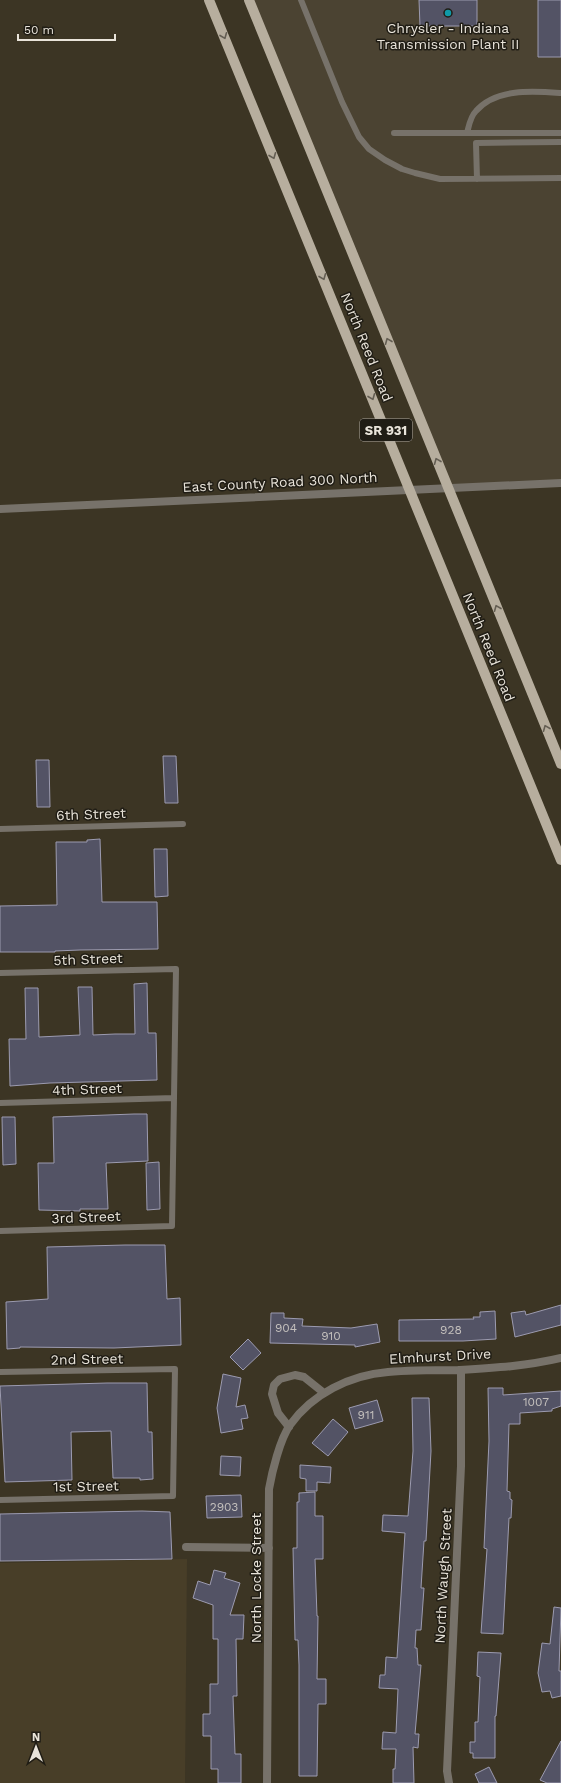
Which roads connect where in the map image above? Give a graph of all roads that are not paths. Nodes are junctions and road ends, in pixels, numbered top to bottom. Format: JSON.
{"nodes":[{"id":1,"x":209,"y":0,"type":"edge"},
{"id":2,"x":249,"y":0,"type":"edge"},
{"id":3,"x":301,"y":0,"type":"edge"},
{"id":4,"x":561,"y":93,"type":"edge"},
{"id":5,"x":394,"y":133,"type":"dead end"},
{"id":6,"x":467,"y":133,"type":"junction"},
{"id":7,"x":561,"y":133,"type":"edge"},
{"id":8,"x":561,"y":142,"type":"edge"},
{"id":9,"x":561,"y":178,"type":"edge"},
{"id":10,"x":477,"y":179,"type":"junction"},
{"id":11,"x":561,"y":483,"type":"edge"},
{"id":12,"x":448,"y":487,"type":"junction"},
{"id":13,"x":410,"y":489,"type":"junction"},
{"id":14,"x":0,"y":509,"type":"edge"},
{"id":15,"x":561,"y":764,"type":"edge"},
{"id":16,"x":182,"y":824,"type":"dead end"},
{"id":17,"x":0,"y":829,"type":"edge"},
{"id":18,"x":561,"y":860,"type":"edge"},
{"id":19,"x":0,"y":973,"type":"edge"},
{"id":20,"x":174,"y":1098,"type":"junction"},
{"id":21,"x":0,"y":1103,"type":"edge"},
{"id":22,"x":0,"y":1232,"type":"edge"},
{"id":23,"x":561,"y":1358,"type":"edge"},
{"id":24,"x":461,"y":1370,"type":"junction"},
{"id":25,"x":0,"y":1372,"type":"edge"},
{"id":26,"x":324,"y":1393,"type":"junction"},
{"id":27,"x":289,"y":1427,"type":"junction"},
{"id":28,"x":173,"y":1496,"type":"joint"},
{"id":29,"x":0,"y":1500,"type":"edge"},
{"id":30,"x":186,"y":1547,"type":"dead end"},
{"id":31,"x":270,"y":1548,"type":"junction"},
{"id":32,"x":267,"y":1783,"type":"edge"},
{"id":33,"x":449,"y":1783,"type":"edge"}],
"edges":[{"from":1,"to":13,"type":"main road","name":"North Reed Road","number":"SR 931","one_way":true},
{"from":12,"to":2,"type":"main road","name":"North Reed Road","number":"SR 931","one_way":true},
{"from":3,"to":10,"type":"lane"},
{"from":4,"to":6,"type":"lane"},
{"from":5,"to":6,"type":"lane"},
{"from":6,"to":7,"type":"lane"},
{"from":8,"to":10,"type":"lane"},
{"from":9,"to":10,"type":"lane"},
{"from":11,"to":12,"type":"street","name":"East County Road 300 North"},
{"from":12,"to":13,"type":"street","name":"East County Road 300 North"},
{"from":15,"to":12,"type":"main road","name":"North Reed Road","number":"SR 931","one_way":true},
{"from":13,"to":14,"type":"street","name":"East County Road 300 North"},
{"from":13,"to":18,"type":"main road","name":"North Reed Road","number":"SR 931"},
{"from":16,"to":17,"type":"lane","name":"6th Street"},
{"from":19,"to":20,"type":"lane","name":"5th Street"},
{"from":20,"to":21,"type":"lane","name":"4th Street"},
{"from":20,"to":22,"type":"lane","name":"3rd Street"},
{"from":23,"to":24,"type":"street","name":"Elmhurst Drive"},
{"from":24,"to":26,"type":"street","name":"Elmhurst Drive"},
{"from":24,"to":33,"type":"street","name":"North Waugh Street"},
{"from":25,"to":28,"type":"lane","name":"2nd Street"},
{"from":26,"to":27,"type":"street","name":"North Locke Street"},
{"from":26,"to":27,"type":"street"},
{"from":27,"to":31,"type":"street","name":"North Locke Street"},
{"from":28,"to":29,"type":"lane","name":"1st Street"},
{"from":30,"to":31,"type":"street"},
{"from":31,"to":32,"type":"street","name":"North Locke Street"}]}
